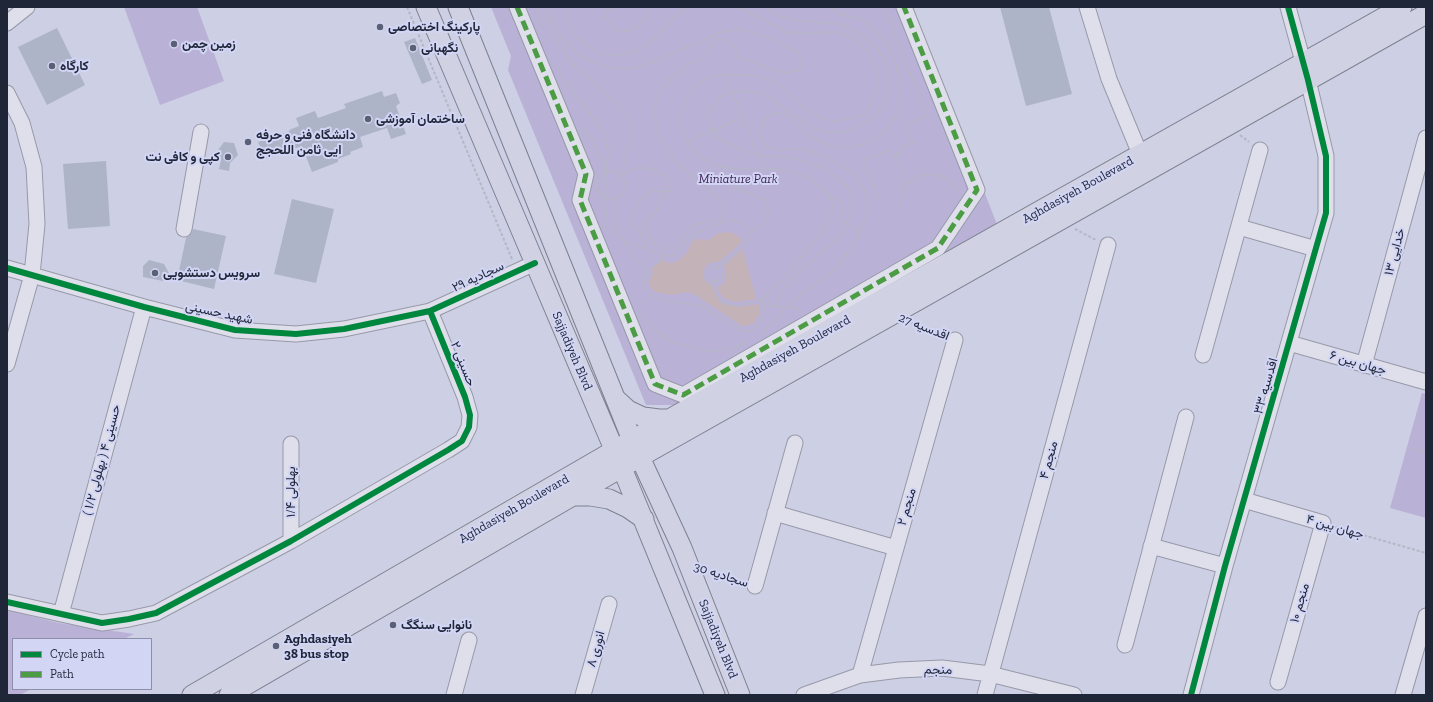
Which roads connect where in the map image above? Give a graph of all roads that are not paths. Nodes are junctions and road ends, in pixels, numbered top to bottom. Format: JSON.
{"nodes":[{"id":1,"x":27,"y":7,"type":"edge"},
{"id":2,"x":426,"y":7,"type":"edge"},
{"id":3,"x":458,"y":7,"type":"edge"},
{"id":4,"x":517,"y":7,"type":"edge"},
{"id":5,"x":904,"y":7,"type":"edge"},
{"id":6,"x":1087,"y":7,"type":"edge"},
{"id":7,"x":1288,"y":7,"type":"edge"},
{"id":8,"x":1402,"y":7,"type":"edge"},
{"id":9,"x":1426,"y":14,"type":"edge"},
{"id":10,"x":7,"y":23,"type":"edge"},
{"id":11,"x":1303,"y":62,"type":"junction"},
{"id":12,"x":1308,"y":80,"type":"junction"},
{"id":13,"x":7,"y":93,"type":"edge"},
{"id":14,"x":201,"y":132,"type":"dead end"},
{"id":15,"x":1426,"y":138,"type":"edge"},
{"id":16,"x":1260,"y":150,"type":"road end"},
{"id":17,"x":1140,"y":154,"type":"junction"},
{"id":18,"x":1239,"y":227,"type":"junction"},
{"id":19,"x":184,"y":229,"type":"dead end"},
{"id":20,"x":1108,"y":246,"type":"road end"},
{"id":21,"x":1316,"y":248,"type":"junction"},
{"id":22,"x":534,"y":262,"type":"junction"},
{"id":23,"x":7,"y":268,"type":"edge"},
{"id":24,"x":32,"y":275,"type":"junction"},
{"id":25,"x":144,"y":307,"type":"junction"},
{"id":26,"x":430,"y":311,"type":"junction"},
{"id":27,"x":955,"y":340,"type":"road end"},
{"id":28,"x":1289,"y":343,"type":"junction"},
{"id":29,"x":1203,"y":355,"type":"dead end"},
{"id":30,"x":7,"y":364,"type":"edge"},
{"id":31,"x":1364,"y":365,"type":"junction"},
{"id":32,"x":1426,"y":382,"type":"edge"},
{"id":33,"x":616,"y":399,"type":"junction"},
{"id":34,"x":1186,"y":417,"type":"dead end"},
{"id":35,"x":671,"y":419,"type":"junction"},
{"id":36,"x":632,"y":440,"type":"junction"},
{"id":37,"x":796,"y":442,"type":"dead end"},
{"id":38,"x":291,"y":444,"type":"dead end"},
{"id":39,"x":640,"y":457,"type":"junction"},
{"id":40,"x":618,"y":459,"type":"junction"},
{"id":41,"x":572,"y":496,"type":"junction"},
{"id":42,"x":1244,"y":500,"type":"junction"},
{"id":43,"x":775,"y":513,"type":"junction"},
{"id":44,"x":644,"y":519,"type":"junction"},
{"id":45,"x":1323,"y":523,"type":"joint"},
{"id":46,"x":291,"y":541,"type":"junction"},
{"id":47,"x":1151,"y":546,"type":"junction"},
{"id":48,"x":896,"y":548,"type":"junction"},
{"id":49,"x":1225,"y":566,"type":"junction"},
{"id":50,"x":755,"y":586,"type":"road end"},
{"id":51,"x":7,"y":602,"type":"edge"},
{"id":52,"x":608,"y":604,"type":"dead end"},
{"id":53,"x":60,"y":614,"type":"junction"},
{"id":54,"x":1426,"y":616,"type":"edge"},
{"id":55,"x":469,"y":640,"type":"dead end"},
{"id":56,"x":1124,"y":645,"type":"dead end"},
{"id":57,"x":990,"y":674,"type":"junction"},
{"id":58,"x":860,"y":675,"type":"junction"},
{"id":59,"x":1278,"y":682,"type":"dead end"},
{"id":60,"x":192,"y":695,"type":"edge"},
{"id":61,"x":229,"y":695,"type":"edge"},
{"id":62,"x":454,"y":695,"type":"edge"},
{"id":63,"x":583,"y":695,"type":"edge"},
{"id":64,"x":715,"y":695,"type":"edge"},
{"id":65,"x":740,"y":695,"type":"edge"},
{"id":66,"x":804,"y":695,"type":"edge"},
{"id":67,"x":985,"y":695,"type":"edge"},
{"id":68,"x":1074,"y":695,"type":"edge"},
{"id":69,"x":1190,"y":695,"type":"edge"},
{"id":70,"x":1403,"y":695,"type":"edge"}],
"edges":[{"from":1,"to":10,"type":"street"},
{"from":2,"to":22,"type":"main road","name":"Sajjadiyeh Blvd"},
{"from":3,"to":33,"type":"main road","name":"Sajjadiyeh Blvd"},
{"from":4,"to":5,"type":"street"},
{"from":6,"to":17,"type":"street"},
{"from":7,"to":11,"type":"street","name":"اقدسیه ۳۳"},
{"from":8,"to":11,"type":"main road","name":"Aghdasiyeh Boulevard"},
{"from":9,"to":12,"type":"main road","name":"Aghdasiyeh Boulevard"},
{"from":11,"to":12,"type":"street","name":"اقدسیه ۳۳"},
{"from":11,"to":17,"type":"main road","name":"Aghdasiyeh Boulevard"},
{"from":12,"to":21,"type":"street","name":"اقدسیه ۳۳"},
{"from":12,"to":39,"type":"main road","name":"Aghdasiyeh Boulevard"},
{"from":13,"to":24,"type":"street"},
{"from":14,"to":19,"type":"street"},
{"from":15,"to":31,"type":"street","name":"خدایی ۱۳"},
{"from":16,"to":18,"type":"street"},
{"from":17,"to":35,"type":"main road","name":"Aghdasiyeh Boulevard"},
{"from":18,"to":21,"type":"street"},
{"from":18,"to":29,"type":"street"},
{"from":20,"to":57,"type":"street","name":"منجم ۴"},
{"from":21,"to":28,"type":"street","name":"اقدسیه ۳۳"},
{"from":22,"to":26,"type":"street","name":"سجادیه ۲۹"},
{"from":22,"to":40,"type":"main road","name":"Sajjadiyeh Blvd"},
{"from":23,"to":24,"type":"street","name":"شهید حسینی"},
{"from":24,"to":25,"type":"street","name":"شهید حسینی"},
{"from":24,"to":30,"type":"street"},
{"from":25,"to":26,"type":"street","name":"شهید حسینی"},
{"from":25,"to":53,"type":"street","name":"حسینی ۴ ( بهلولی ۱/۲ )"},
{"from":26,"to":46,"type":"street","name":"حسینی ۲"},
{"from":27,"to":48,"type":"street","name":"منجم ۲"},
{"from":28,"to":31,"type":"street","name":"جهان بین ۶"},
{"from":28,"to":42,"type":"street","name":"اقدسیه ۳۳"},
{"from":31,"to":32,"type":"street","name":"جهان بین ۶"},
{"from":33,"to":35,"type":"main road"},
{"from":33,"to":36,"type":"main road","name":"Sajjadiyeh Blvd"},
{"from":34,"to":47,"type":"street"},
{"from":35,"to":36,"type":"main road","name":"Aghdasiyeh Boulevard"},
{"from":36,"to":39,"type":"main road","name":"Sajjadiyeh Blvd"},
{"from":36,"to":40,"type":"main road","name":"Aghdasiyeh Boulevard"},
{"from":37,"to":43,"type":"street"},
{"from":38,"to":46,"type":"street","name":"بهلولی ۱/۴"},
{"from":39,"to":40,"type":"main road","name":"Aghdasiyeh Boulevard"},
{"from":39,"to":65,"type":"main road","name":"Sajjadiyeh Blvd"},
{"from":40,"to":41,"type":"main road","name":"Aghdasiyeh Boulevard"},
{"from":40,"to":44,"type":"main road","name":"Sajjadiyeh Blvd"},
{"from":40,"to":60,"type":"main road","name":"Aghdasiyeh Boulevard"},
{"from":41,"to":44,"type":"main road"},
{"from":41,"to":61,"type":"main road","name":"Aghdasiyeh Boulevard"},
{"from":42,"to":45,"type":"street","name":"جهان بین ۴"},
{"from":42,"to":49,"type":"street","name":"اقدسیه ۳۳"},
{"from":43,"to":48,"type":"street"},
{"from":43,"to":50,"type":"street"},
{"from":44,"to":64,"type":"main road","name":"Sajjadiyeh Blvd"},
{"from":45,"to":59,"type":"street","name":"منجم ۱۰"},
{"from":46,"to":53,"type":"street"},
{"from":47,"to":49,"type":"street"},
{"from":47,"to":56,"type":"street"},
{"from":48,"to":58,"type":"street","name":"منجم ۲"},
{"from":49,"to":69,"type":"street","name":"اقدسیه ۳۳"},
{"from":51,"to":53,"type":"street"},
{"from":52,"to":63,"type":"street","name":"انوری ۸"},
{"from":54,"to":70,"type":"street"},
{"from":55,"to":62,"type":"street"},
{"from":57,"to":58,"type":"street","name":"منجم"},
{"from":57,"to":67,"type":"street","name":"منجم ۴"},
{"from":57,"to":68,"type":"street","name":"منجم"},
{"from":58,"to":66,"type":"street","name":"منجم"}]}
